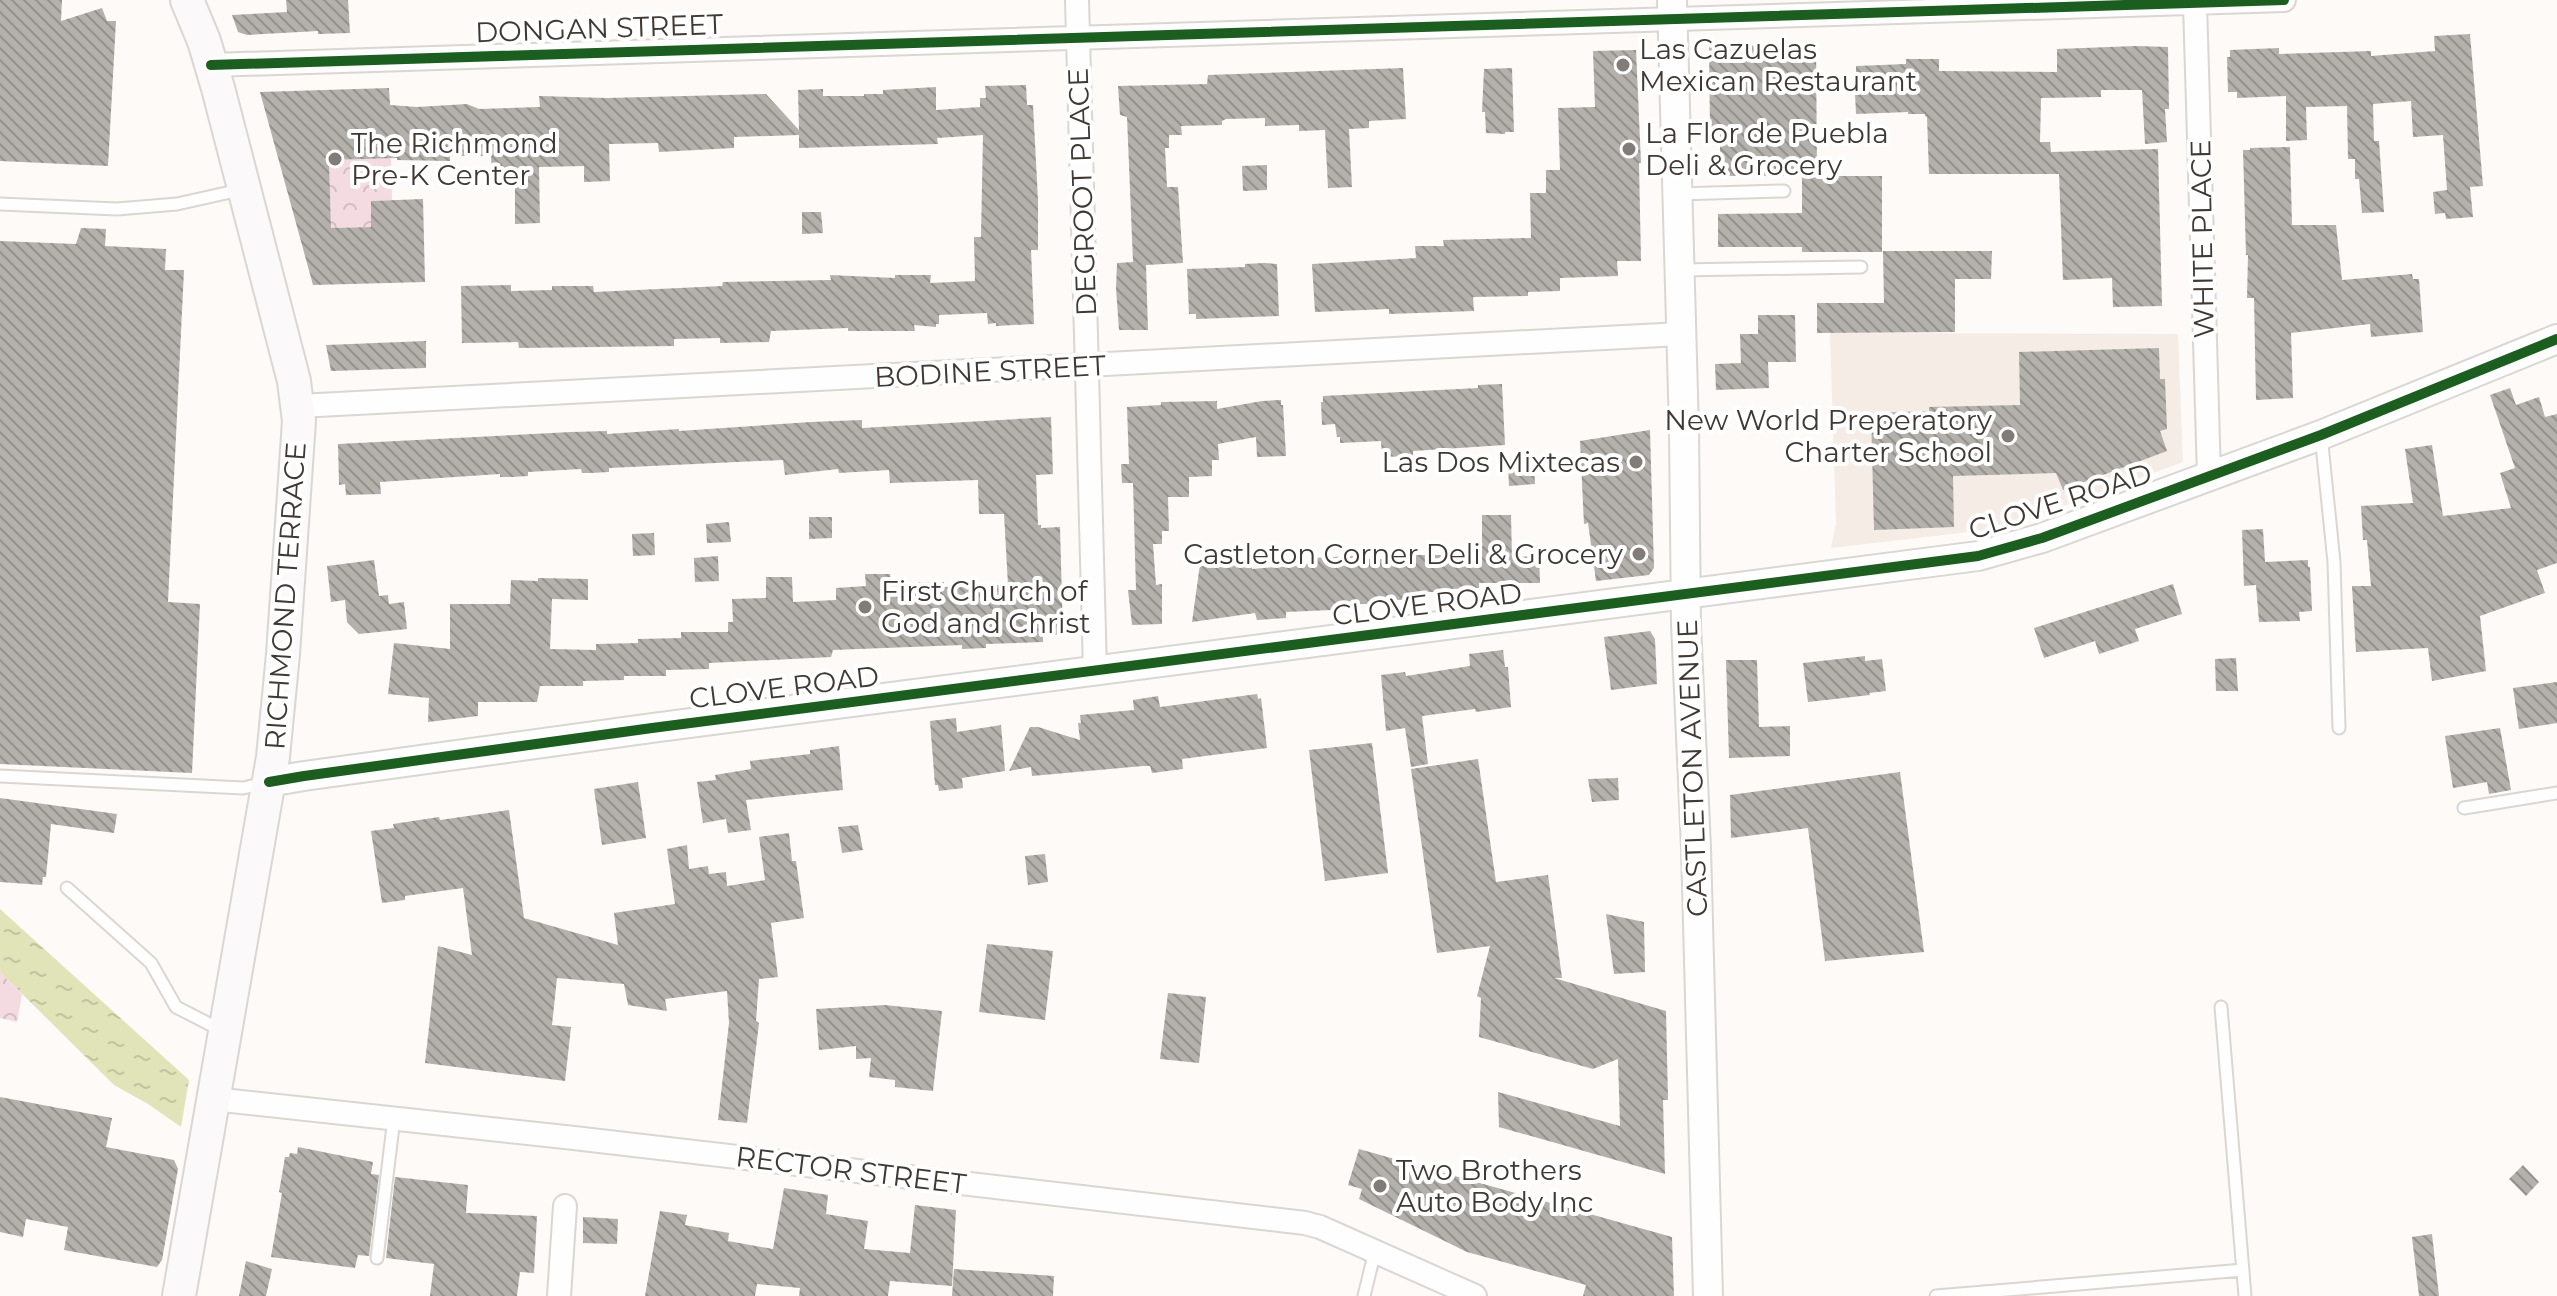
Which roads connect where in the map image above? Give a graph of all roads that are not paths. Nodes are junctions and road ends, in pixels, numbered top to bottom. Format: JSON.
{"nodes":[{"id":1,"x":187,"y":0,"type":"edge"},
{"id":2,"x":1077,"y":0,"type":"edge"},
{"id":3,"x":2284,"y":0,"type":"edge"},
{"id":4,"x":2195,"y":3,"type":"junction"},
{"id":5,"x":1672,"y":10,"type":"edge"},
{"id":6,"x":1078,"y":37,"type":"junction"},
{"id":7,"x":211,"y":65,"type":"junction"},
{"id":8,"x":244,"y":189,"type":"junction"},
{"id":9,"x":1784,"y":191,"type":"dead end"},
{"id":10,"x":1677,"y":194,"type":"junction"},
{"id":11,"x":0,"y":204,"type":"edge"},
{"id":12,"x":1861,"y":267,"type":"dead end"},
{"id":13,"x":1680,"y":270,"type":"junction"},
{"id":14,"x":1681,"y":334,"type":"junction"},
{"id":15,"x":2557,"y":339,"type":"edge"},
{"id":16,"x":1087,"y":367,"type":"junction"},
{"id":17,"x":299,"y":406,"type":"junction"},
{"id":18,"x":2321,"y":435,"type":"junction"},
{"id":19,"x":2209,"y":476,"type":"junction"},
{"id":20,"x":1687,"y":594,"type":"junction"},
{"id":21,"x":1095,"y":671,"type":"junction"},
{"id":22,"x":2339,"y":728,"type":"dead end"},
{"id":23,"x":0,"y":776,"type":"edge"},
{"id":24,"x":269,"y":782,"type":"junction"},
{"id":25,"x":2557,"y":793,"type":"edge"},
{"id":26,"x":2464,"y":808,"type":"dead end"},
{"id":27,"x":67,"y":888,"type":"dead end"},
{"id":28,"x":2221,"y":1007,"type":"dead end"},
{"id":29,"x":225,"y":1031,"type":"junction"},
{"id":30,"x":213,"y":1099,"type":"junction"},
{"id":31,"x":394,"y":1118,"type":"junction"},
{"id":32,"x":565,"y":1206,"type":"dead end"},
{"id":33,"x":1375,"y":1251,"type":"junction"},
{"id":34,"x":377,"y":1258,"type":"dead end"},
{"id":35,"x":2243,"y":1270,"type":"junction"},
{"id":36,"x":2048,"y":1291,"type":"edge"},
{"id":37,"x":179,"y":1296,"type":"edge"},
{"id":38,"x":559,"y":1296,"type":"edge"},
{"id":39,"x":1364,"y":1296,"type":"edge"},
{"id":40,"x":1475,"y":1296,"type":"edge"},
{"id":41,"x":1708,"y":1296,"type":"edge"},
{"id":42,"x":1936,"y":1296,"type":"edge"},
{"id":43,"x":2245,"y":1296,"type":"edge"}],
"edges":[{"from":1,"to":7,"type":"main road","name":"RICHMOND TERRACE"},
{"from":2,"to":6,"type":"street","name":"DEGROOT PLACE"},
{"from":3,"to":4,"type":"street","name":"DONGAN STREET"},
{"from":4,"to":5,"type":"street","name":"DONGAN STREET"},
{"from":4,"to":19,"type":"street","name":"WHITE PLACE"},
{"from":5,"to":6,"type":"street","name":"DONGAN STREET"},
{"from":5,"to":10,"type":"street","name":"CASTLETON AVENUE"},
{"from":6,"to":7,"type":"street","name":"DONGAN STREET"},
{"from":6,"to":16,"type":"street","name":"DEGROOT PLACE"},
{"from":7,"to":8,"type":"main road","name":"RICHMOND TERRACE"},
{"from":8,"to":11,"type":"lane"},
{"from":8,"to":17,"type":"main road","name":"RICHMOND TERRACE"},
{"from":9,"to":10,"type":"lane"},
{"from":10,"to":13,"type":"street","name":"CASTLETON AVENUE"},
{"from":12,"to":13,"type":"lane"},
{"from":13,"to":14,"type":"street","name":"CASTLETON AVENUE"},
{"from":14,"to":16,"type":"street","name":"BODINE STREET"},
{"from":14,"to":20,"type":"street","name":"CASTLETON AVENUE"},
{"from":15,"to":18,"type":"street","name":"CLOVE ROAD"},
{"from":16,"to":17,"type":"street","name":"BODINE STREET"},
{"from":16,"to":21,"type":"street","name":"DEGROOT PLACE"},
{"from":17,"to":24,"type":"main road","name":"RICHMOND TERRACE"},
{"from":18,"to":19,"type":"street","name":"CLOVE ROAD"},
{"from":18,"to":22,"type":"lane"},
{"from":19,"to":20,"type":"street","name":"CLOVE ROAD"},
{"from":20,"to":21,"type":"street","name":"CLOVE ROAD"},
{"from":20,"to":41,"type":"street","name":"CASTLETON AVENUE"},
{"from":21,"to":24,"type":"street","name":"CLOVE ROAD"},
{"from":23,"to":24,"type":"lane"},
{"from":24,"to":29,"type":"main road","name":"RICHMOND TERRACE"},
{"from":25,"to":26,"type":"lane"},
{"from":27,"to":29,"type":"lane"},
{"from":28,"to":35,"type":"lane"},
{"from":29,"to":30,"type":"main road","name":"RICHMOND TERRACE"},
{"from":30,"to":31,"type":"street","name":"RECTOR STREET"},
{"from":30,"to":37,"type":"main road","name":"RICHMOND TERRACE"},
{"from":31,"to":33,"type":"street","name":"RECTOR STREET"},
{"from":31,"to":34,"type":"lane"},
{"from":32,"to":38,"type":"street"},
{"from":33,"to":39,"type":"lane"},
{"from":33,"to":40,"type":"street","name":"RECTOR STREET"},
{"from":35,"to":36,"type":"lane"},
{"from":35,"to":43,"type":"lane"},
{"from":36,"to":42,"type":"lane"}]}
